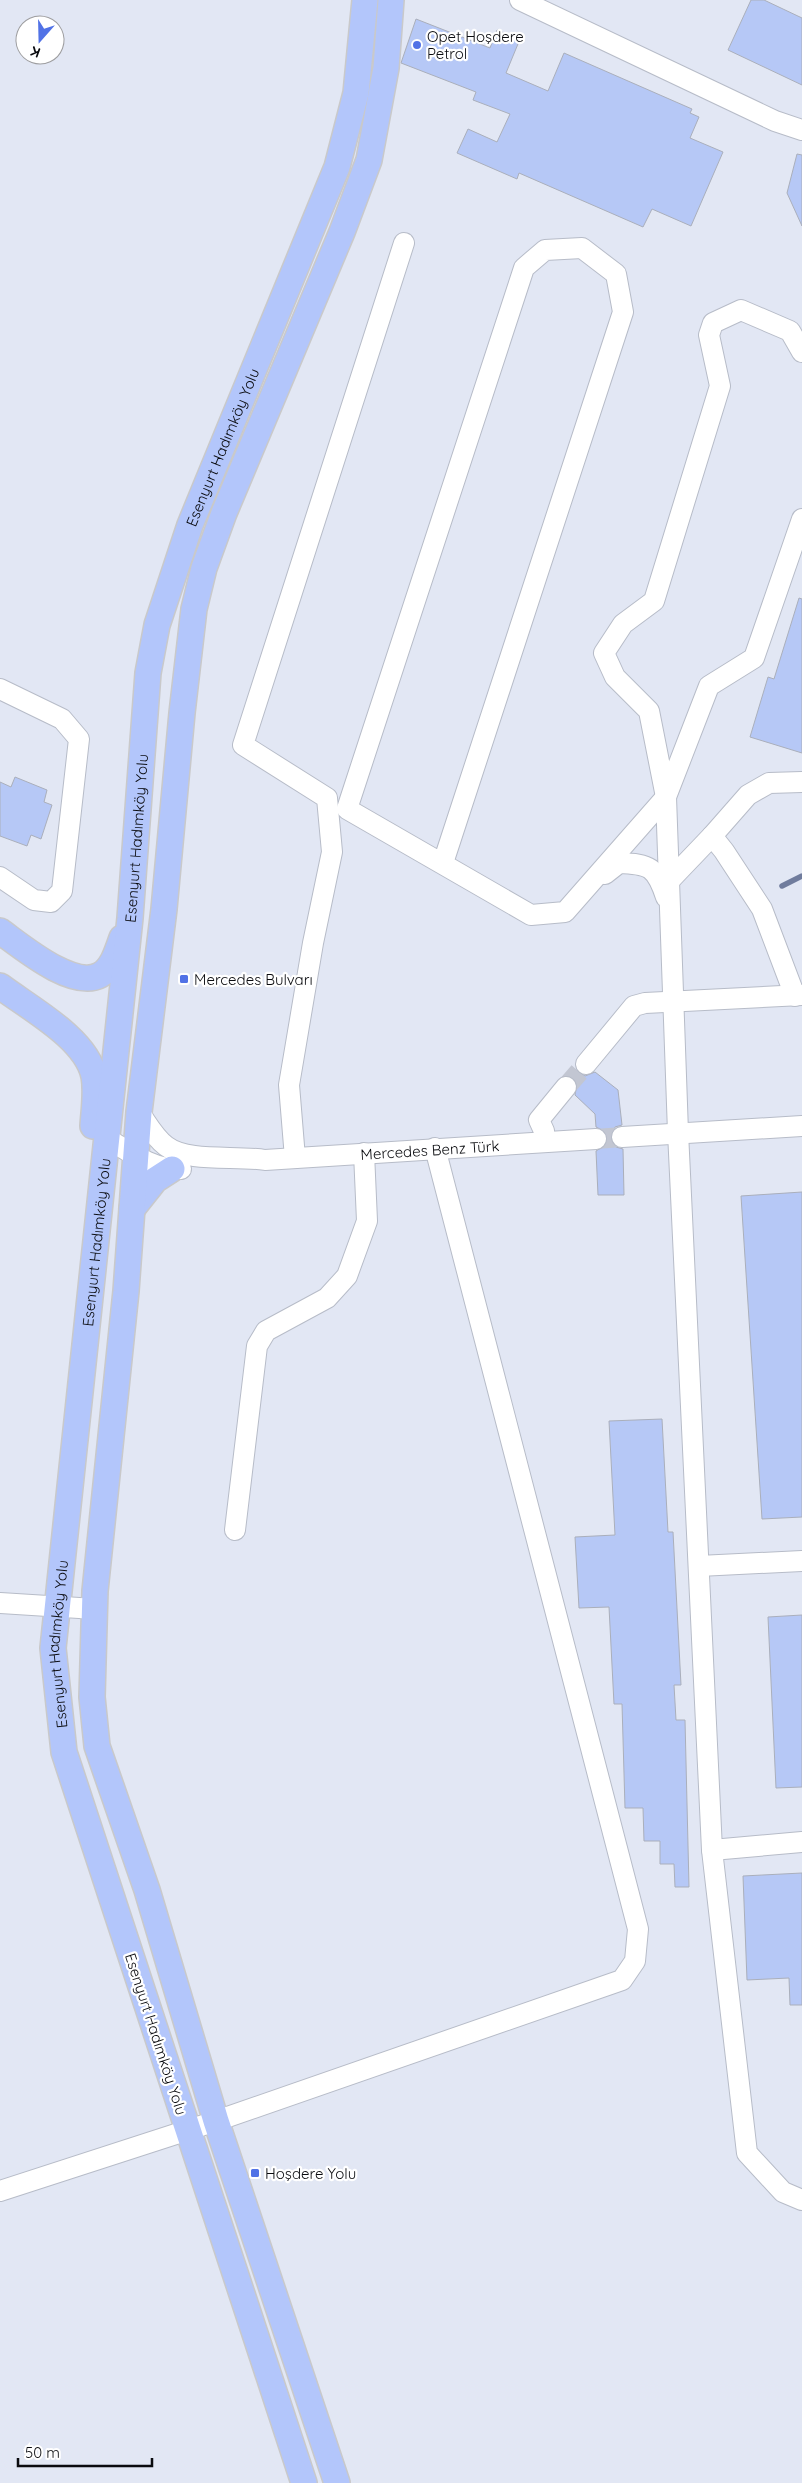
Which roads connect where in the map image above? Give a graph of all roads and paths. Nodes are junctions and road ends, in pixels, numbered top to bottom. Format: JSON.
{"nodes":[{"id":1,"x":365,"y":0,"type":"edge"},
{"id":2,"x":392,"y":0,"type":"edge"},
{"id":3,"x":520,"y":0,"type":"edge"},
{"id":4,"x":802,"y":130,"type":"edge"},
{"id":5,"x":404,"y":243,"type":"dead end"},
{"id":6,"x":802,"y":352,"type":"edge"},
{"id":7,"x":802,"y":519,"type":"edge"},
{"id":8,"x":0,"y":689,"type":"edge"},
{"id":9,"x":802,"y":782,"type":"edge"},
{"id":10,"x":666,"y":798,"type":"junction"},
{"id":11,"x":712,"y":836,"type":"junction"},
{"id":12,"x":443,"y":863,"type":"junction"},
{"id":13,"x":0,"y":877,"type":"edge"},
{"id":14,"x":669,"y":881,"type":"junction"},
{"id":15,"x":588,"y":888,"type":"junction"},
{"id":16,"x":670,"y":911,"type":"junction"},
{"id":17,"x":130,"y":918,"type":"junction"},
{"id":18,"x":0,"y":931,"type":"edge"},
{"id":19,"x":0,"y":986,"type":"edge"},
{"id":20,"x":798,"y":996,"type":"edge"},
{"id":21,"x":673,"y":1001,"type":"junction"},
{"id":22,"x":586,"y":1064,"type":"tunnel mouth"},
{"id":23,"x":566,"y":1087,"type":"tunnel mouth"},
{"id":24,"x":139,"y":1112,"type":"junction"},
{"id":25,"x":802,"y":1126,"type":"edge"},
{"id":26,"x":678,"y":1132,"type":"junction"},
{"id":27,"x":622,"y":1137,"type":"tunnel mouth"},
{"id":28,"x":108,"y":1139,"type":"junction"},
{"id":29,"x":596,"y":1139,"type":"tunnel mouth"},
{"id":30,"x":545,"y":1141,"type":"junction"},
{"id":31,"x":435,"y":1148,"type":"junction"},
{"id":32,"x":364,"y":1153,"type":"junction"},
{"id":33,"x":136,"y":1156,"type":"junction"},
{"id":34,"x":295,"y":1158,"type":"junction"},
{"id":35,"x":265,"y":1160,"type":"junction"},
{"id":36,"x":172,"y":1169,"type":"junction"},
{"id":37,"x":103,"y":1185,"type":"junction"},
{"id":38,"x":132,"y":1208,"type":"junction"},
{"id":39,"x":235,"y":1530,"type":"dead end"},
{"id":40,"x":802,"y":1561,"type":"edge"},
{"id":41,"x":699,"y":1566,"type":"junction"},
{"id":42,"x":0,"y":1603,"type":"edge"},
{"id":43,"x":58,"y":1606,"type":"junction"},
{"id":44,"x":95,"y":1608,"type":"junction"},
{"id":45,"x":802,"y":1842,"type":"edge"},
{"id":46,"x":712,"y":1850,"type":"junction"},
{"id":47,"x":216,"y":2121,"type":"junction"},
{"id":48,"x":187,"y":2130,"type":"junction"},
{"id":49,"x":0,"y":2191,"type":"edge"},
{"id":50,"x":802,"y":2200,"type":"edge"},
{"id":51,"x":304,"y":2483,"type":"edge"},
{"id":52,"x":337,"y":2483,"type":"edge"}],
"edges":[{"from":1,"to":17,"type":"main road","name":"Esenyurt Hadımköy Yolu"},
{"from":2,"to":24,"type":"main road","name":"Esenyurt Hadımköy Yolu"},
{"from":3,"to":4,"type":"street"},
{"from":5,"to":34,"type":"street"},
{"from":6,"to":10,"type":"street"},
{"from":7,"to":10,"type":"street"},
{"from":8,"to":13,"type":"street"},
{"from":9,"to":11,"type":"street"},
{"from":10,"to":14,"type":"street"},
{"from":10,"to":15,"type":"street"},
{"from":11,"to":14,"type":"street"},
{"from":11,"to":20,"type":"street"},
{"from":12,"to":12,"type":"street"},
{"from":12,"to":15,"type":"street"},
{"from":14,"to":16,"type":"street"},
{"from":15,"to":16,"type":"street"},
{"from":16,"to":21,"type":"street"},
{"from":17,"to":18,"type":"main road"},
{"from":17,"to":28,"type":"main road","name":"Esenyurt Hadımköy Yolu"},
{"from":19,"to":37,"type":"main road"},
{"from":20,"to":21,"type":"street"},
{"from":21,"to":22,"type":"street"},
{"from":21,"to":26,"type":"street"},
{"from":23,"to":30,"type":"street"},
{"from":24,"to":33,"type":"main road","name":"Esenyurt Hadımköy Yolu"},
{"from":24,"to":35,"type":"street","name":"Mercedes Benz Türk"},
{"from":25,"to":26,"type":"street"},
{"from":26,"to":27,"type":"street"},
{"from":26,"to":41,"type":"street"},
{"from":28,"to":33,"type":"street","name":"Mercedes Benz Türk"},
{"from":28,"to":37,"type":"main road","name":"Esenyurt Hadımköy Yolu"},
{"from":29,"to":30,"type":"street","name":"Mercedes Benz Türk"},
{"from":30,"to":31,"type":"street","name":"Mercedes Benz Türk"},
{"from":31,"to":32,"type":"street","name":"Mercedes Benz Türk"},
{"from":31,"to":47,"type":"street"},
{"from":32,"to":34,"type":"street","name":"Mercedes Benz Türk"},
{"from":32,"to":39,"type":"street"},
{"from":33,"to":36,"type":"street","name":"Mercedes Benz Türk"},
{"from":33,"to":38,"type":"main road","name":"Esenyurt Hadımköy Yolu"},
{"from":34,"to":35,"type":"street","name":"Mercedes Benz Türk"},
{"from":35,"to":36,"type":"street","name":"Mercedes Benz Türk"},
{"from":36,"to":38,"type":"main road"},
{"from":37,"to":43,"type":"main road","name":"Esenyurt Hadımköy Yolu"},
{"from":38,"to":44,"type":"main road","name":"Esenyurt Hadımköy Yolu"},
{"from":40,"to":41,"type":"street"},
{"from":41,"to":46,"type":"street"},
{"from":42,"to":43,"type":"street"},
{"from":43,"to":44,"type":"street"},
{"from":43,"to":48,"type":"main road","name":"Esenyurt Hadımköy Yolu"},
{"from":44,"to":47,"type":"main road","name":"Esenyurt Hadımköy Yolu"},
{"from":45,"to":46,"type":"street"},
{"from":46,"to":50,"type":"street"},
{"from":47,"to":48,"type":"street"},
{"from":47,"to":52,"type":"main road","name":"Esenyurt Hadımköy Yolu"},
{"from":48,"to":49,"type":"street"},
{"from":48,"to":51,"type":"main road","name":"Esenyurt Hadımköy Yolu"}]}
